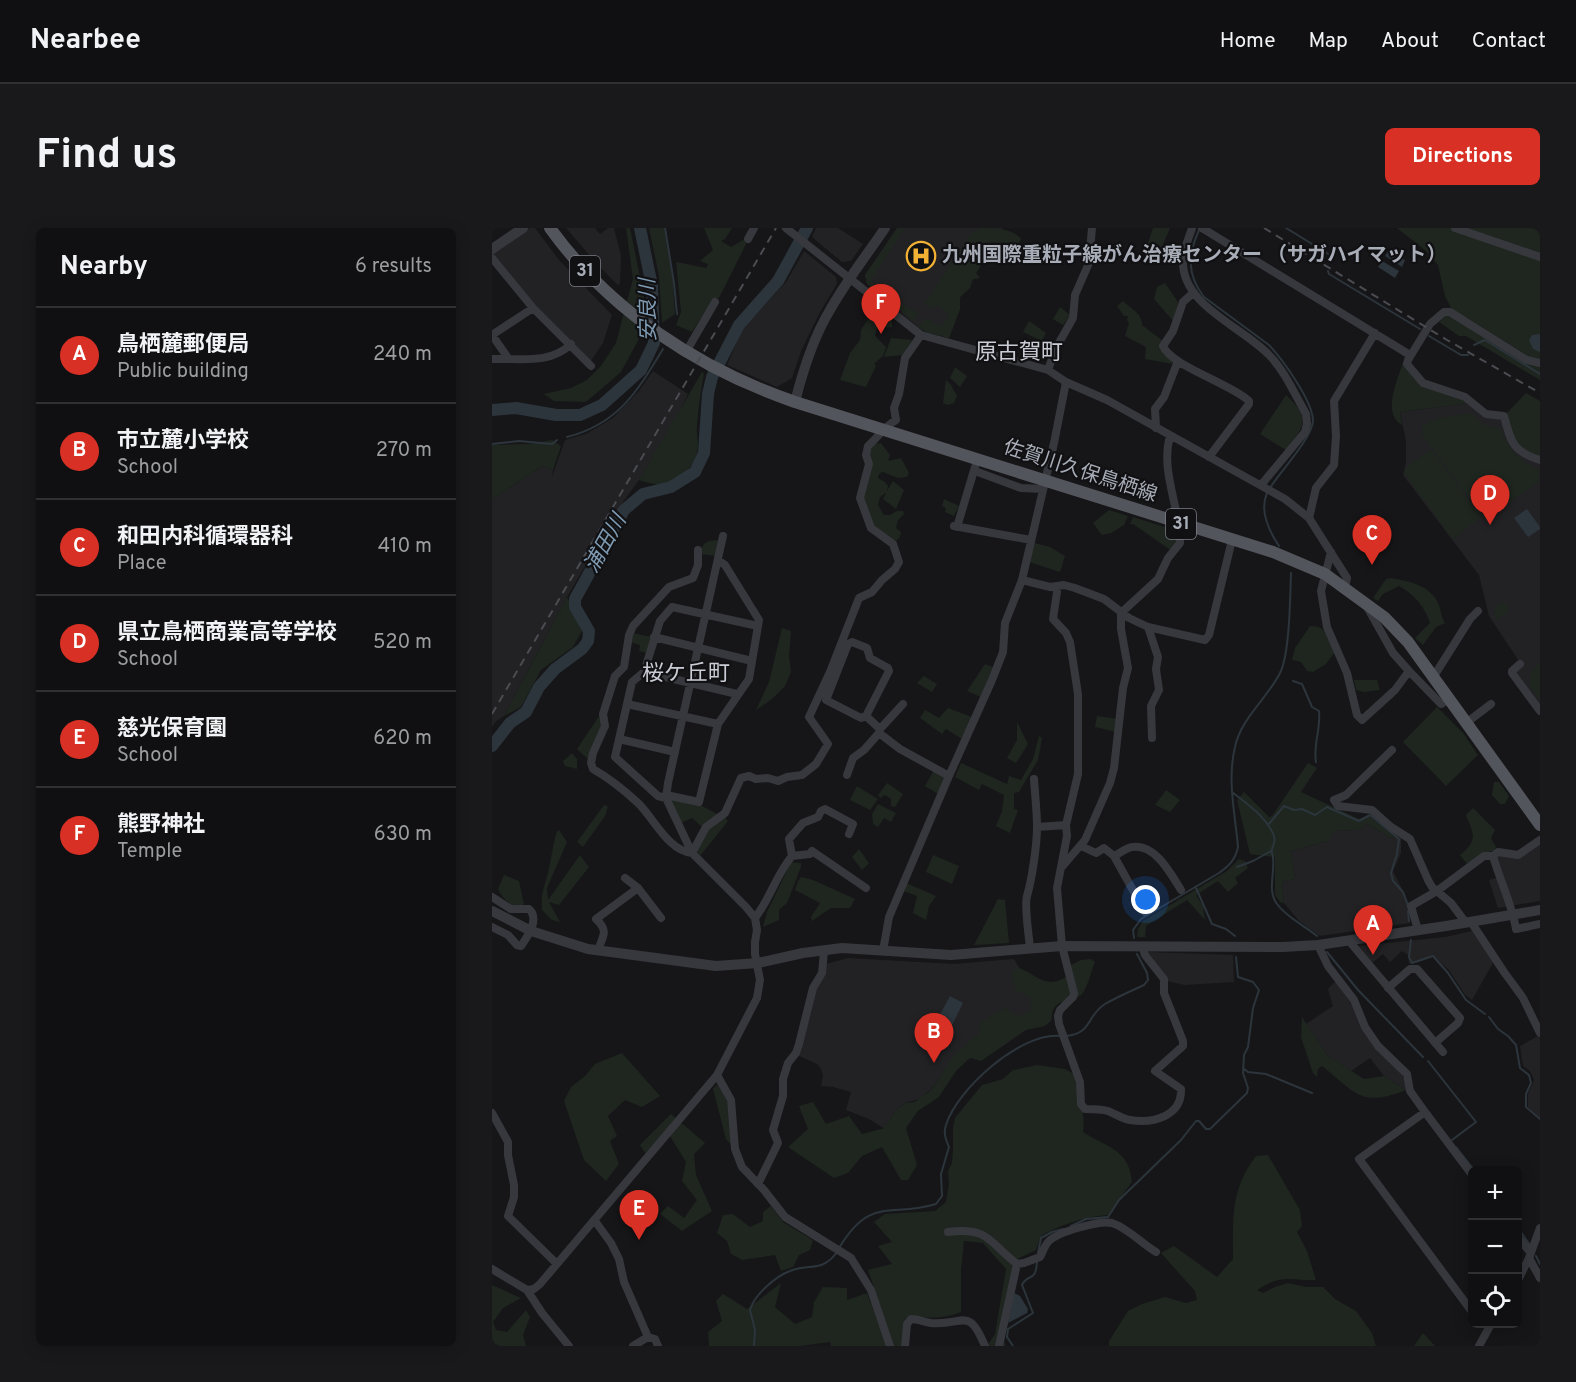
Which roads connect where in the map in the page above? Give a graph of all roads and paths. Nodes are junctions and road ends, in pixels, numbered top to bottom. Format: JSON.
{"nodes":[{"id":1,"x":523,"y":228,"type":"edge"},
{"id":2,"x":550,"y":228,"type":"edge"},
{"id":3,"x":754,"y":228,"type":"edge"},
{"id":4,"x":786,"y":228,"type":"edge"},
{"id":5,"x":885,"y":228,"type":"edge"},
{"id":6,"x":1092,"y":228,"type":"edge"},
{"id":7,"x":1192,"y":228,"type":"edge"},
{"id":8,"x":1455,"y":228,"type":"edge"},
{"id":9,"x":1205,"y":230,"type":"edge"},
{"id":10,"x":748,"y":239,"type":"dead end"},
{"id":11,"x":492,"y":249,"type":"edge"},
{"id":12,"x":1540,"y":257,"type":"edge"},
{"id":13,"x":492,"y":258,"type":"edge"},
{"id":14,"x":852,"y":278,"type":"junction"},
{"id":15,"x":1193,"y":293,"type":"junction"},
{"id":16,"x":715,"y":302,"type":"dead end"},
{"id":17,"x":533,"y":308,"type":"junction"},
{"id":18,"x":1375,"y":333,"type":"junction"},
{"id":19,"x":492,"y":335,"type":"edge"},
{"id":20,"x":921,"y":335,"type":"junction"},
{"id":21,"x":571,"y":344,"type":"junction"},
{"id":22,"x":686,"y":352,"type":"junction"},
{"id":23,"x":1410,"y":355,"type":"junction"},
{"id":24,"x":508,"y":358,"type":"junction"},
{"id":25,"x":492,"y":359,"type":"edge"},
{"id":26,"x":1178,"y":361,"type":"junction"},
{"id":27,"x":1540,"y":363,"type":"edge"},
{"id":28,"x":591,"y":366,"type":"dead end"},
{"id":29,"x":1048,"y":370,"type":"junction"},
{"id":30,"x":1065,"y":382,"type":"junction"},
{"id":31,"x":795,"y":402,"type":"junction"},
{"id":32,"x":1156,"y":428,"type":"junction"},
{"id":33,"x":882,"y":430,"type":"junction"},
{"id":34,"x":1170,"y":436,"type":"junction"},
{"id":35,"x":1209,"y":457,"type":"junction"},
{"id":36,"x":1540,"y":460,"type":"edge"},
{"id":37,"x":976,"y":465,"type":"junction"},
{"id":38,"x":1044,"y":485,"type":"junction"},
{"id":39,"x":1262,"y":486,"type":"junction"},
{"id":40,"x":1309,"y":518,"type":"junction"},
{"id":41,"x":1179,"y":524,"type":"junction"},
{"id":42,"x":723,"y":536,"type":"dead end"},
{"id":43,"x":1031,"y":540,"type":"junction"},
{"id":44,"x":1232,"y":540,"type":"junction"},
{"id":45,"x":698,"y":550,"type":"dead end"},
{"id":46,"x":1331,"y":552,"type":"junction"},
{"id":47,"x":718,"y":560,"type":"junction"},
{"id":48,"x":1325,"y":574,"type":"junction"},
{"id":49,"x":1022,"y":580,"type":"junction"},
{"id":50,"x":1056,"y":587,"type":"junction"},
{"id":51,"x":1345,"y":588,"type":"junction"},
{"id":52,"x":1365,"y":602,"type":"junction"},
{"id":53,"x":1478,"y":611,"type":"dead end"},
{"id":54,"x":1121,"y":613,"type":"junction"},
{"id":55,"x":706,"y":614,"type":"junction"},
{"id":56,"x":758,"y":626,"type":"junction"},
{"id":57,"x":1148,"y":627,"type":"junction"},
{"id":58,"x":654,"y":637,"type":"junction"},
{"id":59,"x":698,"y":648,"type":"junction"},
{"id":60,"x":752,"y":660,"type":"junction"},
{"id":61,"x":1520,"y":664,"type":"dead end"},
{"id":62,"x":1409,"y":671,"type":"junction"},
{"id":63,"x":644,"y":672,"type":"junction"},
{"id":64,"x":1434,"y":676,"type":"junction"},
{"id":65,"x":690,"y":683,"type":"junction"},
{"id":66,"x":737,"y":694,"type":"junction"},
{"id":67,"x":1449,"y":699,"type":"junction"},
{"id":68,"x":627,"y":704,"type":"junction"},
{"id":69,"x":903,"y":704,"type":"dead end"},
{"id":70,"x":1491,"y":704,"type":"dead end"},
{"id":71,"x":1540,"y":711,"type":"edge"},
{"id":72,"x":866,"y":716,"type":"junction"},
{"id":73,"x":682,"y":717,"type":"junction"},
{"id":74,"x":1466,"y":723,"type":"junction"},
{"id":75,"x":718,"y":724,"type":"junction"},
{"id":76,"x":879,"y":731,"type":"junction"},
{"id":77,"x":1152,"y":738,"type":"dead end"},
{"id":78,"x":619,"y":739,"type":"junction"},
{"id":79,"x":1392,"y":750,"type":"dead end"},
{"id":80,"x":675,"y":752,"type":"junction"},
{"id":81,"x":847,"y":776,"type":"dead end"},
{"id":82,"x":949,"y":776,"type":"junction"},
{"id":83,"x":1034,"y":779,"type":"dead end"},
{"id":84,"x":666,"y":796,"type":"junction"},
{"id":85,"x":1539,"y":820,"type":"edge"},
{"id":86,"x":1066,"y":825,"type":"junction"},
{"id":87,"x":1037,"y":827,"type":"junction"},
{"id":88,"x":849,"y":834,"type":"dead end"},
{"id":89,"x":1540,"y":840,"type":"edge"},
{"id":90,"x":1081,"y":846,"type":"junction"},
{"id":91,"x":692,"y":853,"type":"junction"},
{"id":92,"x":792,"y":856,"type":"junction"},
{"id":93,"x":1114,"y":856,"type":"junction"},
{"id":94,"x":1493,"y":856,"type":"junction"},
{"id":95,"x":1061,"y":868,"type":"junction"},
{"id":96,"x":625,"y":878,"type":"dead end"},
{"id":97,"x":638,"y":888,"type":"junction"},
{"id":98,"x":866,"y":888,"type":"dead end"},
{"id":99,"x":1181,"y":890,"type":"dead end"},
{"id":100,"x":1437,"y":891,"type":"junction"},
{"id":101,"x":492,"y":897,"type":"edge"},
{"id":102,"x":1540,"y":910,"type":"edge"},
{"id":103,"x":492,"y":911,"type":"edge"},
{"id":104,"x":1145,"y":912,"type":"dead end"},
{"id":105,"x":1513,"y":913,"type":"junction"},
{"id":106,"x":662,"y":918,"type":"dead end"},
{"id":107,"x":754,"y":918,"type":"junction"},
{"id":108,"x":1468,"y":923,"type":"junction"},
{"id":109,"x":1540,"y":924,"type":"edge"},
{"id":110,"x":492,"y":927,"type":"edge"},
{"id":111,"x":1418,"y":930,"type":"junction"},
{"id":112,"x":531,"y":931,"type":"junction"},
{"id":113,"x":1349,"y":940,"type":"junction"},
{"id":114,"x":1318,"y":945,"type":"junction"},
{"id":115,"x":1062,"y":946,"type":"junction"},
{"id":116,"x":1142,"y":946,"type":"junction"},
{"id":117,"x":1030,"y":948,"type":"junction"},
{"id":118,"x":598,"y":951,"type":"junction"},
{"id":119,"x":824,"y":951,"type":"junction"},
{"id":120,"x":883,"y":951,"type":"junction"},
{"id":121,"x":758,"y":963,"type":"junction"},
{"id":122,"x":1388,"y":988,"type":"junction"},
{"id":123,"x":1540,"y":1033,"type":"edge"},
{"id":124,"x":1435,"y":1043,"type":"junction"},
{"id":125,"x":1443,"y":1052,"type":"dead end"},
{"id":126,"x":717,"y":1075,"type":"junction"},
{"id":127,"x":1425,"y":1112,"type":"junction"},
{"id":128,"x":492,"y":1113,"type":"edge"},
{"id":129,"x":1468,"y":1169,"type":"edge"},
{"id":130,"x":758,"y":1184,"type":"junction"},
{"id":131,"x":595,"y":1221,"type":"junction"},
{"id":132,"x":1540,"y":1228,"type":"edge"},
{"id":133,"x":948,"y":1232,"type":"dead end"},
{"id":134,"x":1533,"y":1250,"type":"edge"},
{"id":135,"x":1156,"y":1252,"type":"dead end"},
{"id":136,"x":557,"y":1264,"type":"junction"},
{"id":137,"x":1017,"y":1264,"type":"junction"},
{"id":138,"x":492,"y":1269,"type":"edge"},
{"id":139,"x":1521,"y":1274,"type":"edge"},
{"id":140,"x":1540,"y":1278,"type":"edge"},
{"id":141,"x":527,"y":1290,"type":"junction"},
{"id":142,"x":1468,"y":1306,"type":"edge"},
{"id":143,"x":1488,"y":1328,"type":"edge"},
{"id":144,"x":648,"y":1337,"type":"junction"},
{"id":145,"x":569,"y":1346,"type":"edge"},
{"id":146,"x":633,"y":1346,"type":"edge"},
{"id":147,"x":658,"y":1346,"type":"edge"},
{"id":148,"x":890,"y":1346,"type":"edge"},
{"id":149,"x":905,"y":1346,"type":"edge"},
{"id":150,"x":985,"y":1346,"type":"edge"},
{"id":151,"x":999,"y":1346,"type":"edge"},
{"id":152,"x":1479,"y":1346,"type":"edge"}],
"edges":[{"from":1,"to":11,"type":"street"},
{"from":2,"to":22,"type":"main road","name":"佐賀川久保鳥栖線","number":"31"},
{"from":3,"to":10,"type":"street"},
{"from":4,"to":14,"type":"street"},
{"from":5,"to":14,"type":"street"},
{"from":6,"to":29,"type":"street"},
{"from":7,"to":15,"type":"street"},
{"from":8,"to":12,"type":"street"},
{"from":9,"to":18,"type":"street"},
{"from":13,"to":17,"type":"street"},
{"from":14,"to":20,"type":"street"},
{"from":14,"to":31,"type":"street"},
{"from":15,"to":26,"type":"street"},
{"from":15,"to":39,"type":"street"},
{"from":16,"to":22,"type":"street"},
{"from":17,"to":19,"type":"street"},
{"from":17,"to":21,"type":"street"},
{"from":18,"to":23,"type":"street"},
{"from":18,"to":40,"type":"street"},
{"from":19,"to":24,"type":"street"},
{"from":20,"to":29,"type":"street"},
{"from":20,"to":33,"type":"street"},
{"from":21,"to":24,"type":"street"},
{"from":21,"to":28,"type":"street"},
{"from":22,"to":31,"type":"main road","name":"佐賀川久保鳥栖線","number":"31"},
{"from":23,"to":27,"type":"street"},
{"from":23,"to":36,"type":"street"},
{"from":24,"to":25,"type":"street"},
{"from":26,"to":32,"type":"street"},
{"from":26,"to":35,"type":"street"},
{"from":29,"to":30,"type":"street"},
{"from":30,"to":32,"type":"street"},
{"from":30,"to":38,"type":"street"},
{"from":31,"to":33,"type":"main road","name":"佐賀川久保鳥栖線","number":"31"},
{"from":32,"to":34,"type":"street"},
{"from":33,"to":37,"type":"main road","name":"佐賀川久保鳥栖線","number":"31"},
{"from":33,"to":91,"type":"street"},
{"from":34,"to":35,"type":"street"},
{"from":34,"to":41,"type":"street"},
{"from":35,"to":39,"type":"street"},
{"from":37,"to":38,"type":"main road","name":"佐賀川久保鳥栖線","number":"31"},
{"from":37,"to":43,"type":"street"},
{"from":38,"to":41,"type":"main road","name":"佐賀川久保鳥栖線","number":"31"},
{"from":38,"to":43,"type":"street"},
{"from":39,"to":40,"type":"street"},
{"from":40,"to":46,"type":"street"},
{"from":41,"to":44,"type":"main road","name":"佐賀川久保鳥栖線","number":"31"},
{"from":41,"to":54,"type":"street"},
{"from":42,"to":47,"type":"street"},
{"from":43,"to":49,"type":"street"},
{"from":44,"to":48,"type":"main road","name":"佐賀川久保鳥栖線","number":"31"},
{"from":44,"to":57,"type":"street"},
{"from":45,"to":91,"type":"street"},
{"from":46,"to":48,"type":"street"},
{"from":46,"to":51,"type":"street"},
{"from":47,"to":55,"type":"street"},
{"from":47,"to":56,"type":"street"},
{"from":48,"to":51,"type":"main road","name":"佐賀川久保鳥栖線","number":"31"},
{"from":48,"to":62,"type":"street"},
{"from":49,"to":50,"type":"street"},
{"from":49,"to":82,"type":"street"},
{"from":50,"to":54,"type":"street"},
{"from":50,"to":86,"type":"street"},
{"from":51,"to":52,"type":"main road","name":"佐賀川久保鳥栖線","number":"31"},
{"from":52,"to":62,"type":"street"},
{"from":52,"to":64,"type":"main road","name":"佐賀川久保鳥栖線","number":"31"},
{"from":53,"to":64,"type":"street"},
{"from":54,"to":57,"type":"street"},
{"from":54,"to":90,"type":"street"},
{"from":55,"to":56,"type":"street"},
{"from":55,"to":58,"type":"street"},
{"from":55,"to":59,"type":"street"},
{"from":56,"to":60,"type":"street"},
{"from":57,"to":77,"type":"street"},
{"from":58,"to":59,"type":"street"},
{"from":58,"to":63,"type":"street"},
{"from":59,"to":60,"type":"street"},
{"from":59,"to":65,"type":"street"},
{"from":60,"to":66,"type":"street"},
{"from":61,"to":71,"type":"street"},
{"from":62,"to":67,"type":"street"},
{"from":63,"to":65,"type":"street"},
{"from":63,"to":68,"type":"street"},
{"from":64,"to":67,"type":"main road","name":"佐賀川久保鳥栖線","number":"31"},
{"from":65,"to":66,"type":"street"},
{"from":65,"to":73,"type":"street"},
{"from":66,"to":75,"type":"street"},
{"from":67,"to":74,"type":"main road","name":"佐賀川久保鳥栖線","number":"31"},
{"from":68,"to":73,"type":"street"},
{"from":68,"to":78,"type":"street"},
{"from":69,"to":76,"type":"street"},
{"from":70,"to":74,"type":"street"},
{"from":72,"to":72,"type":"street"},
{"from":72,"to":76,"type":"street"},
{"from":73,"to":75,"type":"street"},
{"from":73,"to":80,"type":"street"},
{"from":74,"to":85,"type":"main road","name":"佐賀川久保鳥栖線","number":"31"},
{"from":75,"to":84,"type":"street"},
{"from":76,"to":81,"type":"street"},
{"from":76,"to":82,"type":"street"},
{"from":78,"to":80,"type":"street"},
{"from":78,"to":84,"type":"street"},
{"from":79,"to":100,"type":"street"},
{"from":80,"to":84,"type":"street"},
{"from":82,"to":120,"type":"street"},
{"from":83,"to":87,"type":"street"},
{"from":84,"to":91,"type":"street"},
{"from":86,"to":87,"type":"street"},
{"from":86,"to":95,"type":"street"},
{"from":87,"to":117,"type":"street"},
{"from":88,"to":92,"type":"street"},
{"from":89,"to":94,"type":"street"},
{"from":90,"to":93,"type":"street"},
{"from":90,"to":95,"type":"street"},
{"from":91,"to":107,"type":"street"},
{"from":92,"to":98,"type":"street"},
{"from":92,"to":107,"type":"street"},
{"from":93,"to":99,"type":"street"},
{"from":93,"to":104,"type":"street"},
{"from":94,"to":100,"type":"street"},
{"from":94,"to":105,"type":"street"},
{"from":95,"to":115,"type":"street"},
{"from":96,"to":97,"type":"street"},
{"from":97,"to":106,"type":"street"},
{"from":97,"to":118,"type":"street"},
{"from":100,"to":108,"type":"street"},
{"from":100,"to":111,"type":"street"},
{"from":101,"to":112,"type":"street"},
{"from":102,"to":105,"type":"street"},
{"from":103,"to":112,"type":"street"},
{"from":105,"to":108,"type":"street"},
{"from":105,"to":109,"type":"street"},
{"from":107,"to":121,"type":"street"},
{"from":108,"to":111,"type":"street"},
{"from":108,"to":123,"type":"street"},
{"from":110,"to":112,"type":"street"},
{"from":111,"to":113,"type":"street"},
{"from":112,"to":118,"type":"street"},
{"from":113,"to":114,"type":"street"},
{"from":113,"to":122,"type":"street"},
{"from":114,"to":116,"type":"street"},
{"from":114,"to":127,"type":"street"},
{"from":115,"to":116,"type":"street"},
{"from":115,"to":116,"type":"street"},
{"from":115,"to":117,"type":"street"},
{"from":117,"to":120,"type":"street"},
{"from":118,"to":121,"type":"street"},
{"from":119,"to":120,"type":"street"},
{"from":119,"to":121,"type":"street"},
{"from":119,"to":130,"type":"street"},
{"from":121,"to":126,"type":"street"},
{"from":122,"to":124,"type":"street"},
{"from":122,"to":124,"type":"street"},
{"from":124,"to":125,"type":"street"},
{"from":126,"to":130,"type":"street"},
{"from":126,"to":131,"type":"street"},
{"from":127,"to":129,"type":"street"},
{"from":127,"to":142,"type":"street"},
{"from":128,"to":136,"type":"street"},
{"from":130,"to":148,"type":"street"},
{"from":131,"to":136,"type":"street"},
{"from":131,"to":144,"type":"street"},
{"from":132,"to":134,"type":"street"},
{"from":133,"to":137,"type":"street"},
{"from":134,"to":139,"type":"street"},
{"from":134,"to":140,"type":"street"},
{"from":135,"to":137,"type":"street"},
{"from":136,"to":141,"type":"street"},
{"from":137,"to":151,"type":"street"},
{"from":138,"to":141,"type":"street"},
{"from":141,"to":145,"type":"street"},
{"from":143,"to":152,"type":"street"},
{"from":144,"to":146,"type":"street"},
{"from":144,"to":147,"type":"street"},
{"from":149,"to":150,"type":"street"}]}
